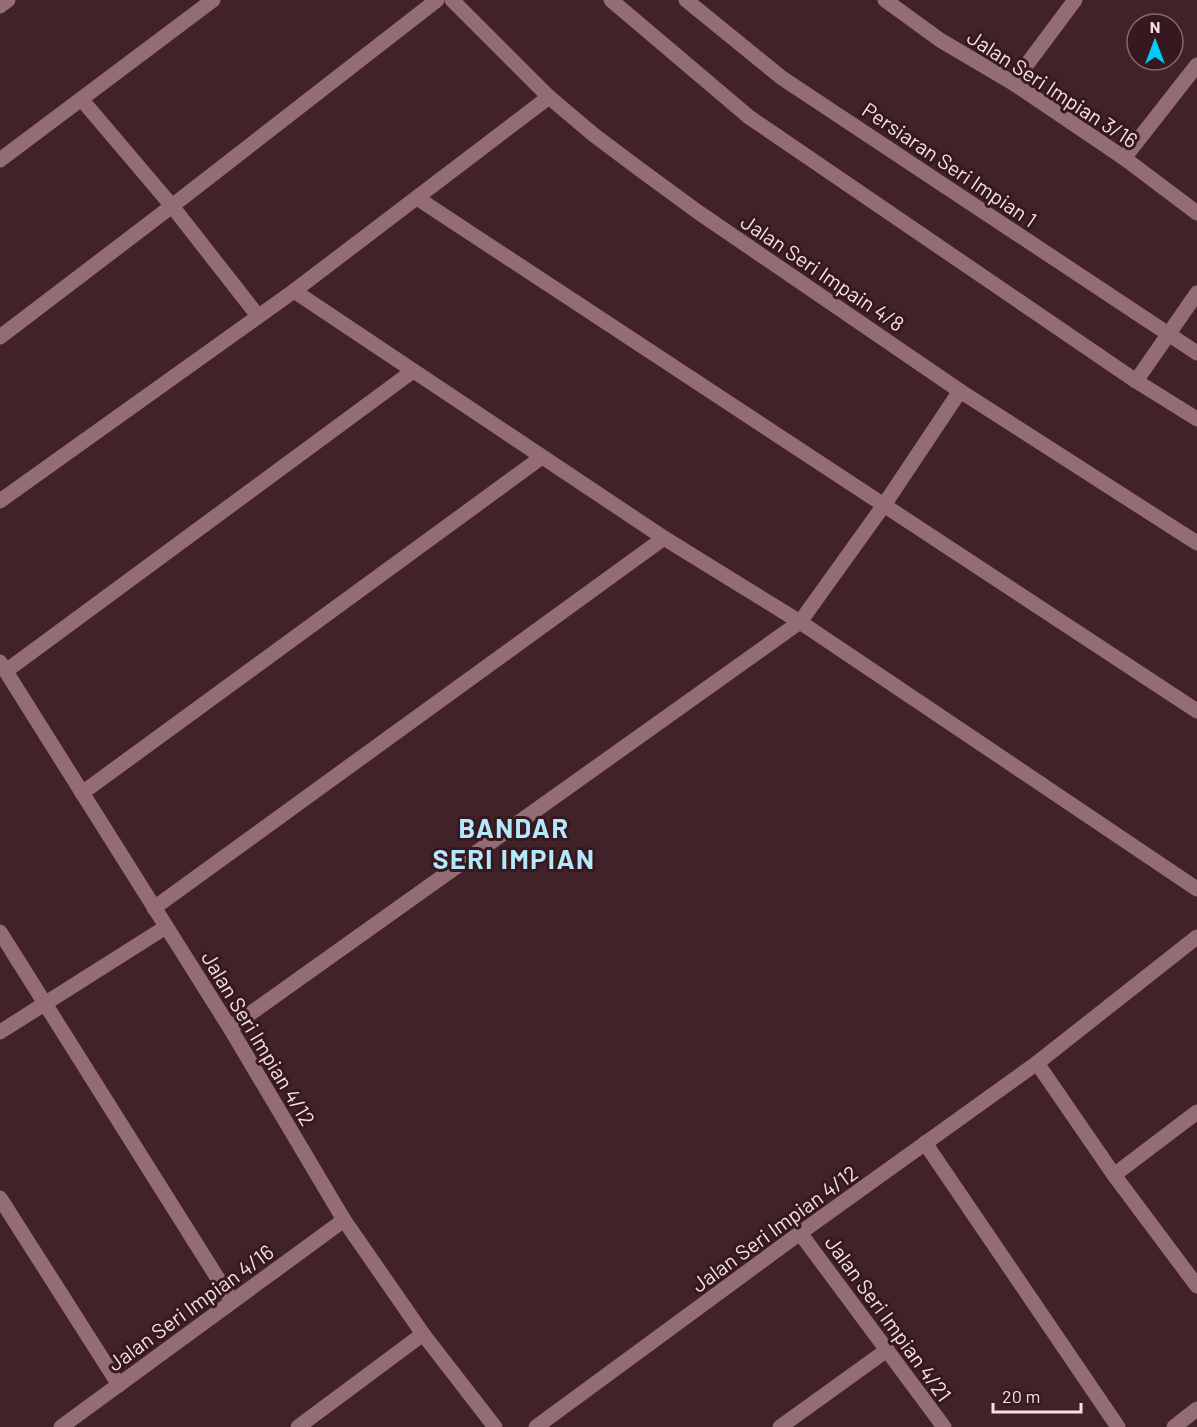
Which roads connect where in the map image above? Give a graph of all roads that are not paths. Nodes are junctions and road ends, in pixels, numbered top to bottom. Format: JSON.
{"nodes":[{"id":1,"x":8,"y":0,"type":"edge"},
{"id":2,"x":213,"y":0,"type":"edge"},
{"id":3,"x":437,"y":0,"type":"edge"},
{"id":4,"x":452,"y":0,"type":"edge"},
{"id":5,"x":611,"y":0,"type":"edge"},
{"id":6,"x":686,"y":0,"type":"edge"},
{"id":7,"x":1075,"y":0,"type":"edge"},
{"id":8,"x":887,"y":1,"type":"edge"},
{"id":9,"x":0,"y":6,"type":"edge"},
{"id":10,"x":1197,"y":65,"type":"edge"},
{"id":11,"x":1013,"y":82,"type":"junction"},
{"id":12,"x":549,"y":97,"type":"junction"},
{"id":13,"x":81,"y":100,"type":"junction"},
{"id":14,"x":1124,"y":158,"type":"junction"},
{"id":15,"x":0,"y":160,"type":"edge"},
{"id":16,"x":417,"y":198,"type":"junction"},
{"id":17,"x":172,"y":206,"type":"junction"},
{"id":18,"x":1197,"y":213,"type":"edge"},
{"id":19,"x":294,"y":291,"type":"junction"},
{"id":20,"x":1197,"y":293,"type":"edge"},
{"id":21,"x":258,"y":316,"type":"junction"},
{"id":22,"x":1169,"y":335,"type":"junction"},
{"id":23,"x":0,"y":337,"type":"edge"},
{"id":24,"x":1197,"y":354,"type":"edge"},
{"id":25,"x":413,"y":371,"type":"junction"},
{"id":26,"x":1136,"y":381,"type":"junction"},
{"id":27,"x":960,"y":391,"type":"junction"},
{"id":28,"x":1197,"y":419,"type":"edge"},
{"id":29,"x":542,"y":457,"type":"junction"},
{"id":30,"x":0,"y":501,"type":"edge"},
{"id":31,"x":884,"y":505,"type":"junction"},
{"id":32,"x":664,"y":538,"type":"junction"},
{"id":33,"x":1197,"y":543,"type":"edge"},
{"id":34,"x":800,"y":622,"type":"junction"},
{"id":35,"x":3,"y":667,"type":"edge"},
{"id":36,"x":1197,"y":711,"type":"edge"},
{"id":37,"x":82,"y":793,"type":"junction"},
{"id":38,"x":1197,"y":889,"type":"edge"},
{"id":39,"x":154,"y":908,"type":"junction"},
{"id":40,"x":166,"y":927,"type":"junction"},
{"id":41,"x":0,"y":932,"type":"edge"},
{"id":42,"x":1197,"y":937,"type":"edge"},
{"id":43,"x":44,"y":1004,"type":"junction"},
{"id":44,"x":230,"y":1028,"type":"junction"},
{"id":45,"x":0,"y":1032,"type":"edge"},
{"id":46,"x":1037,"y":1063,"type":"junction"},
{"id":47,"x":1197,"y":1112,"type":"edge"},
{"id":48,"x":925,"y":1143,"type":"junction"},
{"id":49,"x":1114,"y":1175,"type":"junction"},
{"id":50,"x":0,"y":1198,"type":"edge"},
{"id":51,"x":344,"y":1220,"type":"junction"},
{"id":52,"x":800,"y":1233,"type":"junction"},
{"id":53,"x":1197,"y":1286,"type":"edge"},
{"id":54,"x":232,"y":1301,"type":"junction"},
{"id":55,"x":423,"y":1334,"type":"junction"},
{"id":56,"x":886,"y":1350,"type":"junction"},
{"id":57,"x":119,"y":1385,"type":"junction"},
{"id":58,"x":1197,"y":1409,"type":"edge"},
{"id":59,"x":61,"y":1427,"type":"edge"},
{"id":60,"x":298,"y":1427,"type":"edge"},
{"id":61,"x":495,"y":1427,"type":"edge"},
{"id":62,"x":536,"y":1427,"type":"edge"},
{"id":63,"x":780,"y":1427,"type":"edge"},
{"id":64,"x":944,"y":1427,"type":"edge"},
{"id":65,"x":1118,"y":1427,"type":"edge"},
{"id":66,"x":1174,"y":1427,"type":"edge"}],
"edges":[{"from":1,"to":9,"type":"street"},
{"from":2,"to":13,"type":"street"},
{"from":3,"to":17,"type":"street"},
{"from":4,"to":12,"type":"street","name":"Jalan Seri Impain 4/8"},
{"from":5,"to":26,"type":"street"},
{"from":6,"to":22,"type":"street","name":"Persiaran Seri Impian 1"},
{"from":7,"to":11,"type":"street"},
{"from":8,"to":11,"type":"street","name":"Jalan Seri Impian 3/16"},
{"from":10,"to":14,"type":"street"},
{"from":11,"to":14,"type":"street","name":"Jalan Seri Impian 3/16"},
{"from":12,"to":16,"type":"street"},
{"from":12,"to":27,"type":"street","name":"Jalan Seri Impain 4/8"},
{"from":13,"to":15,"type":"street"},
{"from":13,"to":17,"type":"street"},
{"from":14,"to":18,"type":"street","name":"Jalan Seri Impian 3/16"},
{"from":16,"to":19,"type":"street"},
{"from":16,"to":31,"type":"street"},
{"from":17,"to":21,"type":"street"},
{"from":17,"to":23,"type":"street"},
{"from":19,"to":21,"type":"street"},
{"from":19,"to":25,"type":"street"},
{"from":20,"to":22,"type":"street"},
{"from":21,"to":30,"type":"street"},
{"from":22,"to":24,"type":"street","name":"Persiaran Seri Impian 1"},
{"from":22,"to":26,"type":"street"},
{"from":25,"to":29,"type":"street"},
{"from":25,"to":35,"type":"street"},
{"from":26,"to":28,"type":"street"},
{"from":27,"to":31,"type":"street"},
{"from":27,"to":33,"type":"street","name":"Jalan Seri Impain 4/8"},
{"from":29,"to":32,"type":"street"},
{"from":29,"to":37,"type":"street"},
{"from":31,"to":34,"type":"street"},
{"from":31,"to":36,"type":"street"},
{"from":32,"to":34,"type":"street"},
{"from":32,"to":39,"type":"street"},
{"from":34,"to":38,"type":"street"},
{"from":34,"to":44,"type":"street"},
{"from":35,"to":37,"type":"street","name":"Jalan Seri Impian 4/12"},
{"from":37,"to":39,"type":"street","name":"Jalan Seri Impian 4/12"},
{"from":39,"to":40,"type":"street","name":"Jalan Seri Impian 4/12"},
{"from":40,"to":43,"type":"street"},
{"from":40,"to":44,"type":"street","name":"Jalan Seri Impian 4/12"},
{"from":41,"to":43,"type":"street"},
{"from":42,"to":46,"type":"street","name":"Jalan Seri Impian 4/12"},
{"from":43,"to":45,"type":"street"},
{"from":43,"to":54,"type":"street"},
{"from":44,"to":51,"type":"street","name":"Jalan Seri Impian 4/12"},
{"from":46,"to":48,"type":"street","name":"Jalan Seri Impian 4/12"},
{"from":46,"to":49,"type":"street"},
{"from":47,"to":49,"type":"street"},
{"from":48,"to":52,"type":"street","name":"Jalan Seri Impian 4/12"},
{"from":48,"to":65,"type":"street"},
{"from":49,"to":53,"type":"street"},
{"from":50,"to":57,"type":"street"},
{"from":51,"to":54,"type":"street","name":"Jalan Seri Impian 4/16"},
{"from":51,"to":55,"type":"street","name":"Jalan Seri Impian 4/12"},
{"from":52,"to":56,"type":"street","name":"Jalan Seri Impian 4/21"},
{"from":52,"to":62,"type":"street","name":"Jalan Seri Impian 4/12"},
{"from":54,"to":57,"type":"street","name":"Jalan Seri Impian 4/16"},
{"from":55,"to":60,"type":"street"},
{"from":55,"to":61,"type":"street","name":"Jalan Seri Impian 4/12"},
{"from":56,"to":63,"type":"street"},
{"from":56,"to":64,"type":"street","name":"Jalan Seri Impian 4/21"},
{"from":57,"to":59,"type":"street","name":"Jalan Seri Impian 4/16"},
{"from":58,"to":66,"type":"street"}]}
